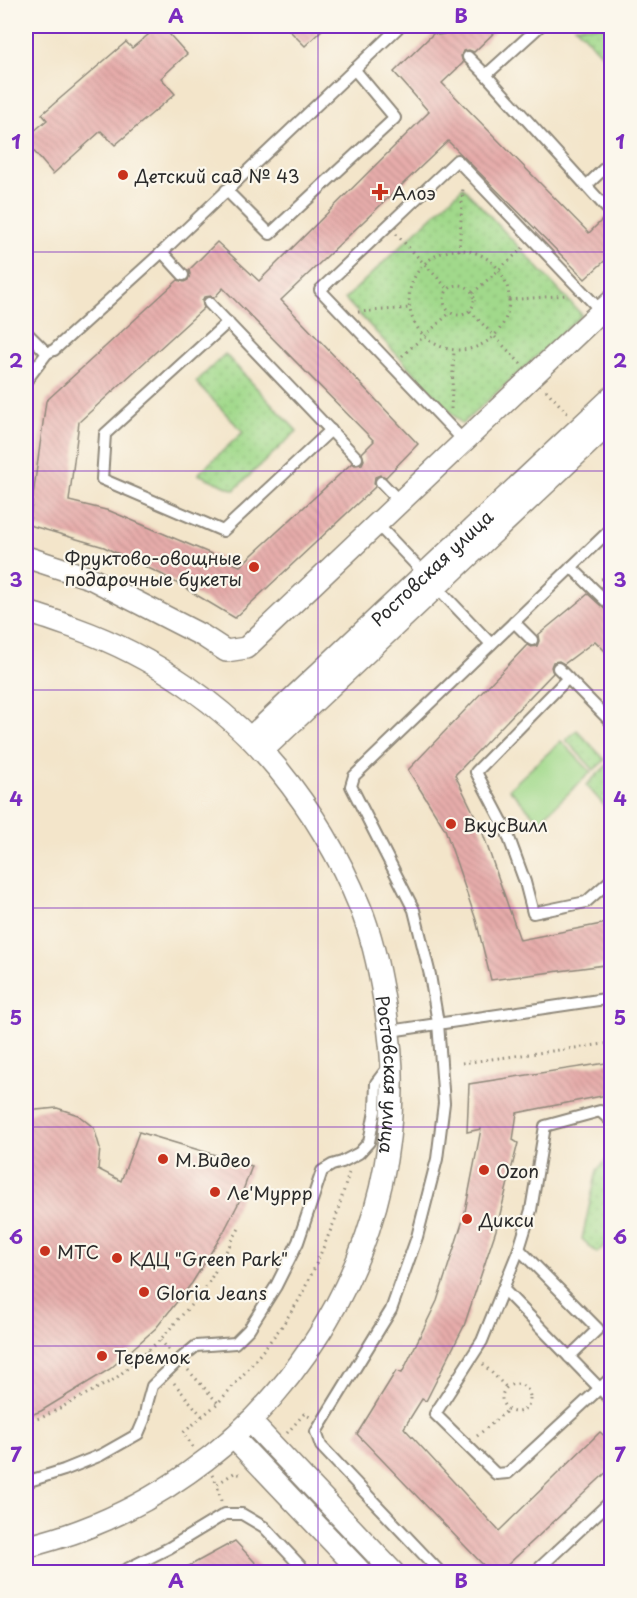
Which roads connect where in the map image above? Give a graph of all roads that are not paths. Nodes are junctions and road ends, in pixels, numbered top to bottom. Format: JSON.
{"nodes":[{"id":1,"x":400,"y":26,"type":"edge"},
{"id":2,"x":540,"y":26,"type":"edge"},
{"id":3,"x":468,"y":57,"type":"dead end"},
{"id":4,"x":354,"y":69,"type":"junction"},
{"id":5,"x":486,"y":75,"type":"junction"},
{"id":6,"x":612,"y":161,"type":"edge"},
{"id":7,"x":587,"y":185,"type":"junction"},
{"id":8,"x":226,"y":190,"type":"junction"},
{"id":9,"x":610,"y":212,"type":"edge"},
{"id":10,"x":162,"y":252,"type":"junction"},
{"id":11,"x":183,"y":275,"type":"dead end"},
{"id":12,"x":209,"y":303,"type":"dead end"},
{"id":13,"x":606,"y":306,"type":"edge"},
{"id":14,"x":228,"y":322,"type":"junction"},
{"id":15,"x":26,"y":332,"type":"edge"},
{"id":16,"x":47,"y":353,"type":"junction"},
{"id":17,"x":26,"y":381,"type":"edge"},
{"id":18,"x":612,"y":397,"type":"edge"},
{"id":19,"x":612,"y":421,"type":"edge"},
{"id":20,"x":331,"y":430,"type":"junction"},
{"id":21,"x":464,"y":441,"type":"junction"},
{"id":22,"x":357,"y":458,"type":"dead end"},
{"id":23,"x":381,"y":482,"type":"dead end"},
{"id":24,"x":400,"y":502,"type":"junction"},
{"id":25,"x":377,"y":524,"type":"junction"},
{"id":26,"x":612,"y":528,"type":"edge"},
{"id":27,"x":26,"y":557,"type":"edge"},
{"id":28,"x":571,"y":567,"type":"junction"},
{"id":29,"x":430,"y":580,"type":"junction"},
{"id":30,"x":612,"y":607,"type":"edge"},
{"id":31,"x":26,"y":612,"type":"edge"},
{"id":32,"x":514,"y":622,"type":"junction"},
{"id":33,"x":532,"y":640,"type":"dead end"},
{"id":34,"x":491,"y":644,"type":"junction"},
{"id":35,"x":558,"y":668,"type":"dead end"},
{"id":36,"x":568,"y":678,"type":"junction"},
{"id":37,"x":612,"y":723,"type":"edge"},
{"id":38,"x":256,"y":745,"type":"junction"},
{"id":39,"x":612,"y":879,"type":"edge"},
{"id":40,"x":612,"y":998,"type":"edge"},
{"id":41,"x":438,"y":1023,"type":"junction"},
{"id":42,"x":390,"y":1031,"type":"junction"},
{"id":43,"x":391,"y":1062,"type":"junction"},
{"id":44,"x":612,"y":1122,"type":"edge"},
{"id":45,"x":519,"y":1249,"type":"junction"},
{"id":46,"x":503,"y":1289,"type":"junction"},
{"id":47,"x":569,"y":1357,"type":"junction"},
{"id":48,"x":612,"y":1377,"type":"edge"},
{"id":49,"x":599,"y":1388,"type":"junction"},
{"id":50,"x":612,"y":1401,"type":"edge"},
{"id":51,"x":250,"y":1421,"type":"junction"},
{"id":52,"x":233,"y":1437,"type":"junction"},
{"id":53,"x":26,"y":1482,"type":"edge"},
{"id":54,"x":612,"y":1500,"type":"edge"},
{"id":55,"x":26,"y":1547,"type":"edge"},
{"id":56,"x":122,"y":1572,"type":"edge"},
{"id":57,"x":306,"y":1572,"type":"edge"},
{"id":58,"x":361,"y":1572,"type":"edge"},
{"id":59,"x":393,"y":1572,"type":"edge"},
{"id":60,"x":440,"y":1572,"type":"edge"},
{"id":61,"x":535,"y":1572,"type":"edge"}],
"edges":[{"from":1,"to":4,"type":"lane"},
{"from":2,"to":5,"type":"lane"},
{"from":3,"to":5,"type":"lane"},
{"from":4,"to":8,"type":"lane"},
{"from":4,"to":8,"type":"lane"},
{"from":5,"to":7,"type":"lane"},
{"from":6,"to":7,"type":"lane"},
{"from":7,"to":9,"type":"lane"},
{"from":8,"to":10,"type":"lane"},
{"from":10,"to":11,"type":"lane"},
{"from":10,"to":16,"type":"lane"},
{"from":12,"to":14,"type":"lane"},
{"from":13,"to":21,"type":"street"},
{"from":13,"to":21,"type":"lane"},
{"from":14,"to":20,"type":"lane"},
{"from":14,"to":20,"type":"lane"},
{"from":15,"to":16,"type":"lane"},
{"from":16,"to":17,"type":"lane"},
{"from":18,"to":29,"type":"street","name":"Ростовская улица"},
{"from":19,"to":29,"type":"street","name":"Ростовская улица"},
{"from":20,"to":22,"type":"lane"},
{"from":21,"to":24,"type":"street"},
{"from":23,"to":24,"type":"lane"},
{"from":24,"to":25,"type":"street"},
{"from":25,"to":27,"type":"street"},
{"from":25,"to":29,"type":"lane"},
{"from":26,"to":28,"type":"lane"},
{"from":28,"to":30,"type":"lane"},
{"from":28,"to":32,"type":"lane"},
{"from":29,"to":34,"type":"lane"},
{"from":29,"to":38,"type":"street","name":"Ростовская улица"},
{"from":31,"to":38,"type":"street","name":"Ростовская улица"},
{"from":32,"to":33,"type":"lane"},
{"from":32,"to":34,"type":"lane"},
{"from":34,"to":41,"type":"lane"},
{"from":35,"to":36,"type":"lane"},
{"from":36,"to":37,"type":"lane"},
{"from":36,"to":39,"type":"lane"},
{"from":38,"to":42,"type":"street","name":"Ростовская улица"},
{"from":40,"to":41,"type":"lane"},
{"from":41,"to":42,"type":"lane"},
{"from":41,"to":60,"type":"lane"},
{"from":42,"to":43,"type":"street","name":"Ростовская улица"},
{"from":43,"to":51,"type":"street","name":"Ростовская улица"},
{"from":43,"to":53,"type":"lane"},
{"from":44,"to":45,"type":"lane"},
{"from":45,"to":46,"type":"lane"},
{"from":45,"to":47,"type":"lane"},
{"from":46,"to":47,"type":"lane"},
{"from":46,"to":49,"type":"lane"},
{"from":47,"to":49,"type":"lane"},
{"from":48,"to":49,"type":"lane"},
{"from":49,"to":50,"type":"lane"},
{"from":51,"to":52,"type":"street","name":"Ростовская улица"},
{"from":51,"to":59,"type":"street"},
{"from":52,"to":55,"type":"street","name":"Ростовская улица"},
{"from":52,"to":58,"type":"street"},
{"from":54,"to":61,"type":"lane"},
{"from":56,"to":57,"type":"lane"}]}
